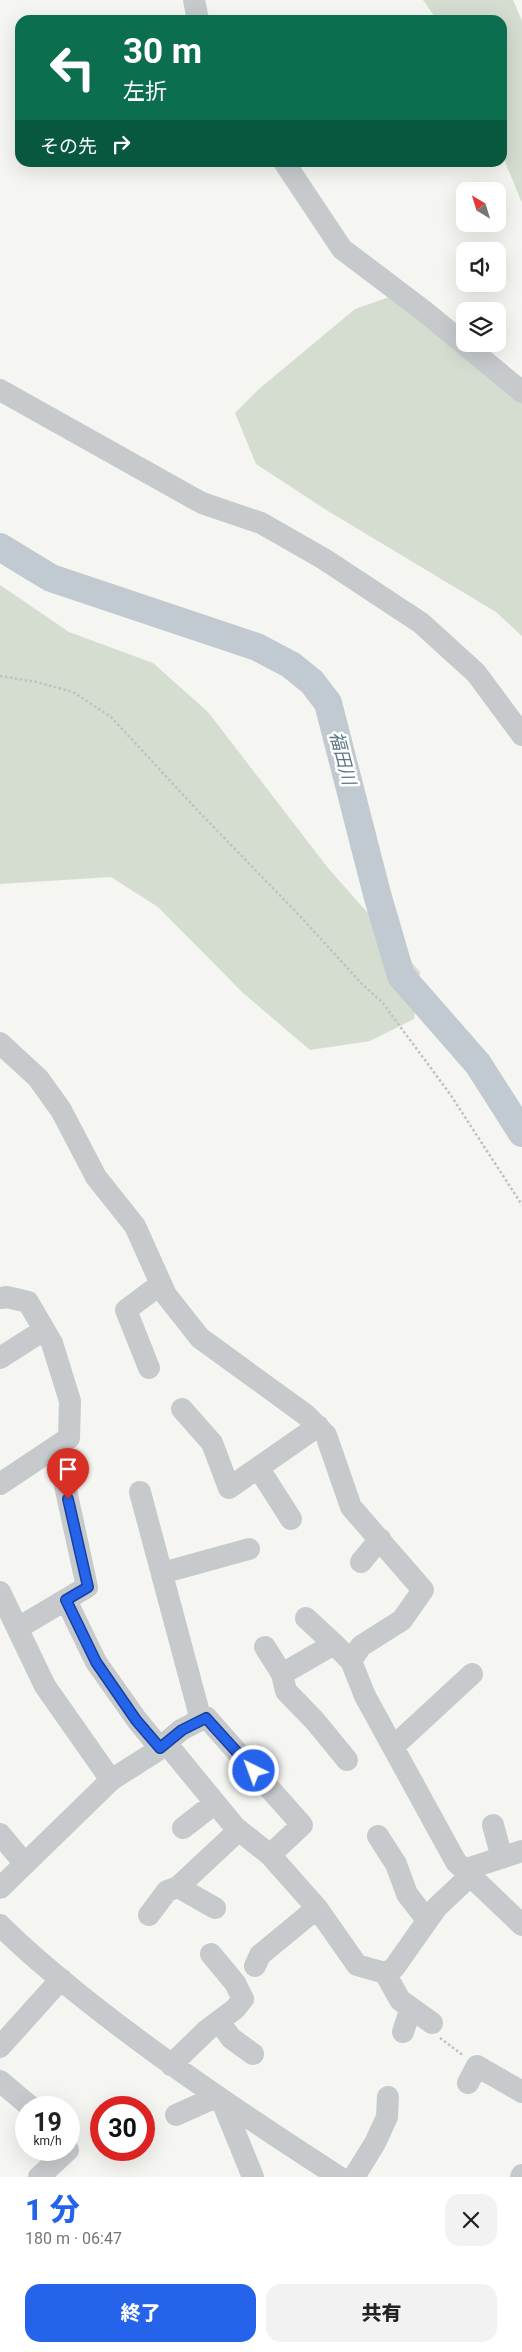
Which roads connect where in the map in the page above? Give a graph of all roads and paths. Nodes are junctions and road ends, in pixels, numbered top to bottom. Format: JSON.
{"nodes":[{"id":1,"x":194,"y":0,"type":"edge"},
{"id":2,"x":197,"y":15,"type":"edge"},
{"id":3,"x":287,"y":167,"type":"edge"},
{"id":4,"x":0,"y":390,"type":"edge"},
{"id":5,"x":522,"y":392,"type":"edge"},
{"id":6,"x":0,"y":676,"type":"edge"},
{"id":7,"x":522,"y":735,"type":"edge"},
{"id":8,"x":0,"y":1042,"type":"edge"},
{"id":9,"x":522,"y":1205,"type":"edge"},
{"id":10,"x":160,"y":1284,"type":"junction"},
{"id":11,"x":0,"y":1298,"type":"edge"},
{"id":12,"x":44,"y":1330,"type":"junction"},
{"id":13,"x":0,"y":1358,"type":"edge"},
{"id":14,"x":149,"y":1368,"type":"dead end"},
{"id":15,"x":182,"y":1409,"type":"dead end"},
{"id":16,"x":318,"y":1426,"type":"junction"},
{"id":17,"x":258,"y":1469,"type":"junction"},
{"id":18,"x":64,"y":1481,"type":"dead end"},
{"id":19,"x":0,"y":1484,"type":"edge"},
{"id":20,"x":140,"y":1492,"type":"dead end"},
{"id":21,"x":291,"y":1519,"type":"dead end"},
{"id":22,"x":380,"y":1539,"type":"junction"},
{"id":23,"x":249,"y":1549,"type":"dead end"},
{"id":24,"x":361,"y":1562,"type":"dead end"},
{"id":25,"x":162,"y":1573,"type":"junction"},
{"id":26,"x":0,"y":1592,"type":"edge"},
{"id":27,"x":66,"y":1600,"type":"junction"},
{"id":28,"x":306,"y":1618,"type":"dead end"},
{"id":29,"x":18,"y":1628,"type":"junction"},
{"id":30,"x":334,"y":1644,"type":"junction"},
{"id":31,"x":265,"y":1647,"type":"dead end"},
{"id":32,"x":351,"y":1662,"type":"junction"},
{"id":33,"x":282,"y":1674,"type":"junction"},
{"id":34,"x":472,"y":1674,"type":"dead end"},
{"id":35,"x":202,"y":1720,"type":"junction"},
{"id":36,"x":163,"y":1745,"type":"junction"},
{"id":37,"x":393,"y":1747,"type":"junction"},
{"id":38,"x":347,"y":1760,"type":"dead end"},
{"id":39,"x":111,"y":1780,"type":"junction"},
{"id":40,"x":215,"y":1802,"type":"junction"},
{"id":41,"x":493,"y":1825,"type":"dead end"},
{"id":42,"x":183,"y":1828,"type":"dead end"},
{"id":43,"x":238,"y":1830,"type":"junction"},
{"id":44,"x":0,"y":1834,"type":"edge"},
{"id":45,"x":378,"y":1836,"type":"dead end"},
{"id":46,"x":270,"y":1855,"type":"junction"},
{"id":47,"x":512,"y":1855,"type":"edge"},
{"id":48,"x":25,"y":1864,"type":"junction"},
{"id":49,"x":467,"y":1873,"type":"junction"},
{"id":50,"x":178,"y":1887,"type":"junction"},
{"id":51,"x":0,"y":1888,"type":"edge"},
{"id":52,"x":215,"y":1908,"type":"dead end"},
{"id":53,"x":317,"y":1908,"type":"junction"},
{"id":54,"x":150,"y":1915,"type":"dead end"},
{"id":55,"x":427,"y":1920,"type":"junction"},
{"id":56,"x":0,"y":1925,"type":"edge"},
{"id":57,"x":522,"y":1925,"type":"edge"},
{"id":58,"x":211,"y":1954,"type":"dead end"},
{"id":59,"x":255,"y":1966,"type":"dead end"},
{"id":60,"x":385,"y":1973,"type":"junction"},
{"id":61,"x":61,"y":1979,"type":"junction"},
{"id":62,"x":411,"y":2008,"type":"junction"},
{"id":63,"x":219,"y":2021,"type":"junction"},
{"id":64,"x":432,"y":2024,"type":"joint"},
{"id":65,"x":403,"y":2032,"type":"dead end"},
{"id":66,"x":0,"y":2047,"type":"edge"},
{"id":67,"x":253,"y":2054,"type":"dead end"},
{"id":68,"x":171,"y":2065,"type":"junction"},
{"id":69,"x":472,"y":2074,"type":"joint"},
{"id":70,"x":0,"y":2081,"type":"edge"},
{"id":71,"x":522,"y":2092,"type":"edge"},
{"id":72,"x":18,"y":2096,"type":"edge"},
{"id":73,"x":219,"y":2099,"type":"junction"},
{"id":74,"x":383,"y":2107,"type":"dead end"},
{"id":75,"x":176,"y":2115,"type":"dead end"},
{"id":76,"x":51,"y":2161,"type":"edge"},
{"id":77,"x":32,"y":2175,"type":"edge"},
{"id":78,"x":253,"y":2177,"type":"edge"},
{"id":79,"x":339,"y":2177,"type":"edge"},
{"id":80,"x":354,"y":2177,"type":"edge"}],
"edges":[{"from":1,"to":2,"type":"street"},
{"from":3,"to":5,"type":"street"},
{"from":4,"to":7,"type":"street"},
{"from":6,"to":9,"type":"path"},
{"from":8,"to":10,"type":"street"},
{"from":10,"to":14,"type":"street"},
{"from":10,"to":16,"type":"street"},
{"from":11,"to":12,"type":"street"},
{"from":12,"to":13,"type":"street"},
{"from":12,"to":19,"type":"street"},
{"from":15,"to":17,"type":"street"},
{"from":16,"to":17,"type":"street"},
{"from":16,"to":22,"type":"street"},
{"from":17,"to":21,"type":"street"},
{"from":18,"to":27,"type":"street"},
{"from":20,"to":25,"type":"street"},
{"from":22,"to":24,"type":"street"},
{"from":22,"to":32,"type":"street"},
{"from":23,"to":25,"type":"street"},
{"from":25,"to":35,"type":"street"},
{"from":26,"to":29,"type":"street"},
{"from":27,"to":29,"type":"street"},
{"from":27,"to":36,"type":"street"},
{"from":28,"to":30,"type":"street"},
{"from":29,"to":39,"type":"street"},
{"from":30,"to":32,"type":"street"},
{"from":30,"to":33,"type":"street"},
{"from":31,"to":33,"type":"street"},
{"from":32,"to":37,"type":"street"},
{"from":33,"to":38,"type":"street"},
{"from":34,"to":37,"type":"street"},
{"from":35,"to":36,"type":"street"},
{"from":35,"to":46,"type":"street"},
{"from":36,"to":39,"type":"street"},
{"from":36,"to":40,"type":"street"},
{"from":37,"to":49,"type":"street"},
{"from":39,"to":48,"type":"street"},
{"from":40,"to":42,"type":"street"},
{"from":40,"to":43,"type":"street"},
{"from":41,"to":47,"type":"street"},
{"from":43,"to":46,"type":"street"},
{"from":43,"to":50,"type":"street"},
{"from":44,"to":48,"type":"street"},
{"from":45,"to":55,"type":"street"},
{"from":46,"to":53,"type":"street"},
{"from":47,"to":49,"type":"street"},
{"from":48,"to":51,"type":"street"},
{"from":49,"to":55,"type":"street"},
{"from":49,"to":57,"type":"street"},
{"from":50,"to":52,"type":"street"},
{"from":50,"to":54,"type":"street"},
{"from":53,"to":59,"type":"street"},
{"from":53,"to":60,"type":"street"},
{"from":55,"to":60,"type":"street"},
{"from":56,"to":61,"type":"street"},
{"from":58,"to":63,"type":"street"},
{"from":60,"to":62,"type":"street"},
{"from":61,"to":66,"type":"street"},
{"from":61,"to":68,"type":"street"},
{"from":62,"to":64,"type":"street"},
{"from":62,"to":65,"type":"street"},
{"from":63,"to":67,"type":"street"},
{"from":63,"to":68,"type":"street"},
{"from":64,"to":69,"type":"path"},
{"from":68,"to":73,"type":"street"},
{"from":69,"to":71,"type":"street"},
{"from":70,"to":72,"type":"street"},
{"from":73,"to":75,"type":"street"},
{"from":73,"to":78,"type":"street"},
{"from":73,"to":79,"type":"street"},
{"from":74,"to":80,"type":"street"},
{"from":76,"to":77,"type":"street"}]}
